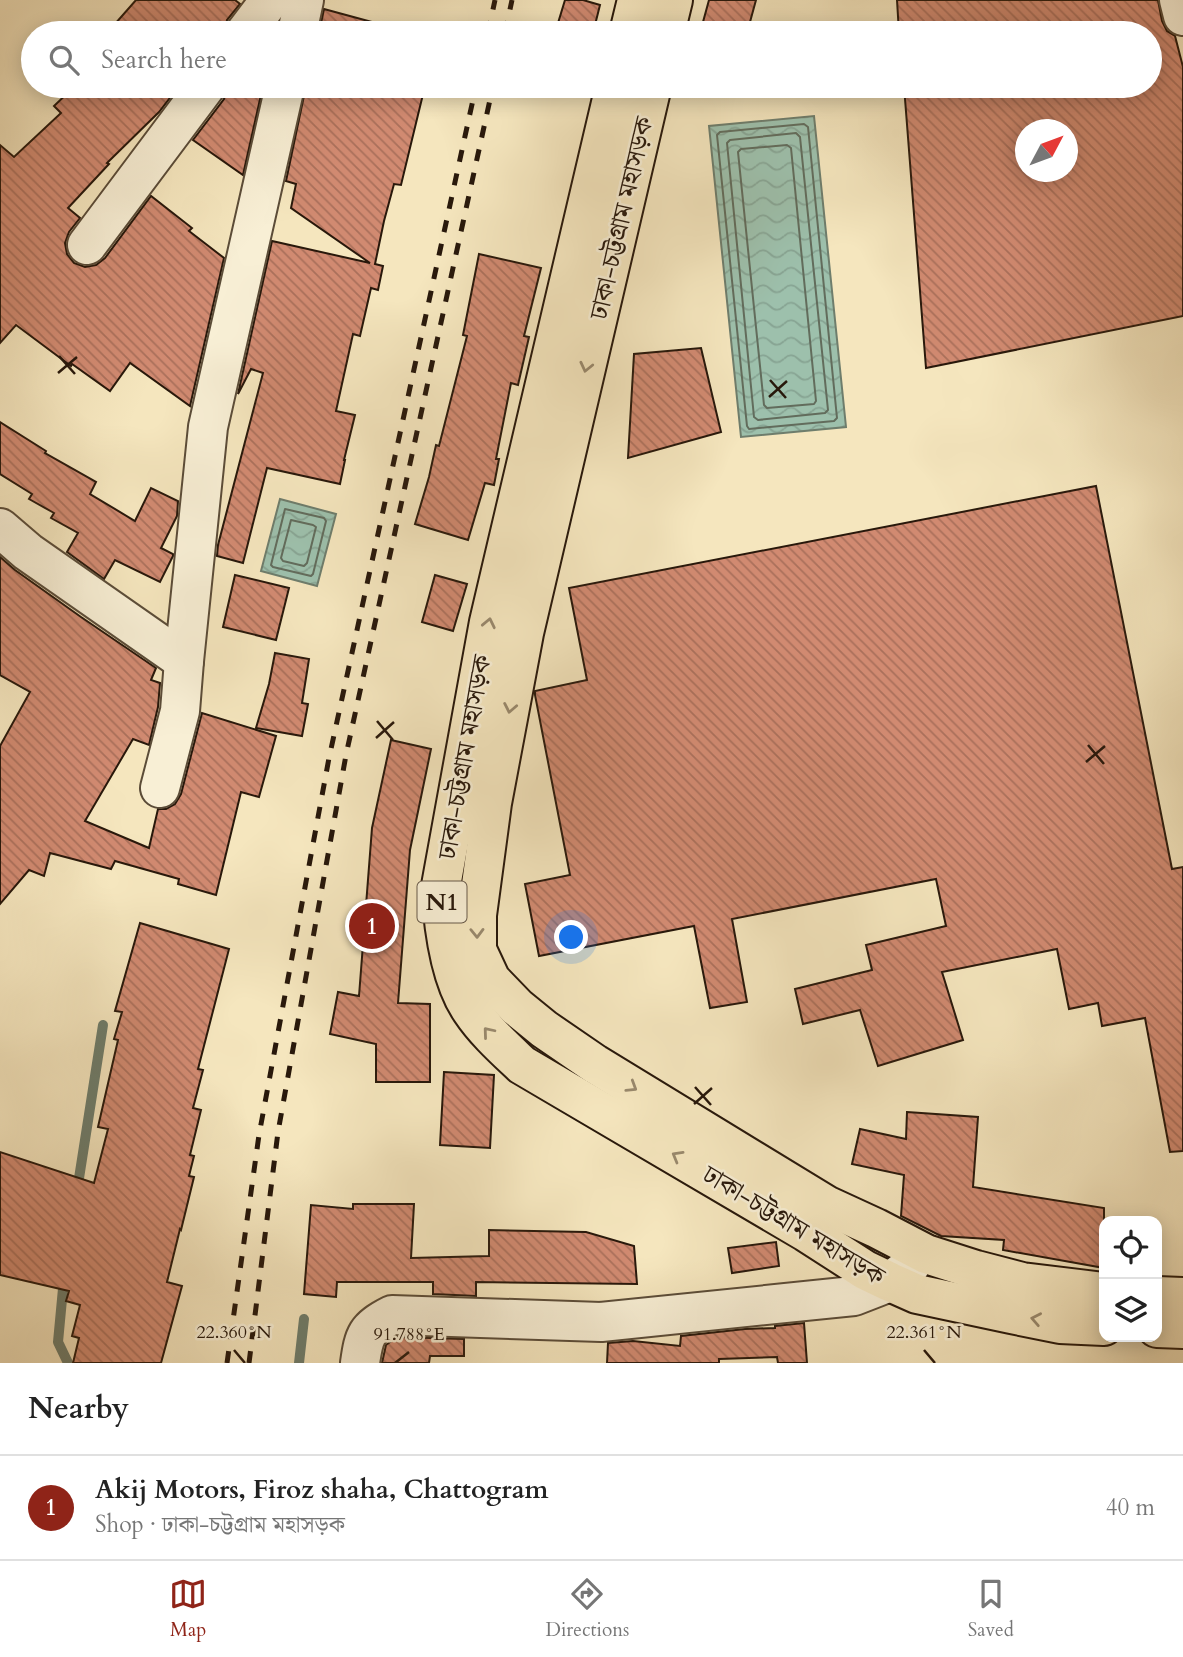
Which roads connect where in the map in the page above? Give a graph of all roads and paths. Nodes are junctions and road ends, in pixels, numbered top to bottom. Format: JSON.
{"nodes":[{"id":1,"x":270,"y":0,"type":"edge"},
{"id":2,"x":304,"y":0,"type":"edge"},
{"id":3,"x":637,"y":0,"type":"edge"},
{"id":4,"x":673,"y":0,"type":"edge"},
{"id":5,"x":1179,"y":0,"type":"edge"},
{"id":6,"x":1183,"y":16,"type":"edge"},
{"id":7,"x":255,"y":21,"type":"edge"},
{"id":8,"x":300,"y":21,"type":"edge"},
{"id":9,"x":632,"y":21,"type":"edge"},
{"id":10,"x":668,"y":21,"type":"edge"},
{"id":11,"x":197,"y":98,"type":"edge"},
{"id":12,"x":282,"y":98,"type":"edge"},
{"id":13,"x":612,"y":98,"type":"edge"},
{"id":14,"x":649,"y":98,"type":"edge"},
{"id":15,"x":87,"y":245,"type":"dead end"},
{"id":16,"x":0,"y":528,"type":"edge"},
{"id":17,"x":184,"y":661,"type":"junction"},
{"id":18,"x":160,"y":788,"type":"dead end"},
{"id":19,"x":926,"y":1254,"type":"junction"},
{"id":20,"x":890,"y":1282,"type":"junction"},
{"id":21,"x":1099,"y":1291,"type":"edge"},
{"id":22,"x":1162,"y":1296,"type":"edge"},
{"id":23,"x":1183,"y":1297,"type":"edge"},
{"id":24,"x":1099,"y":1326,"type":"edge"},
{"id":25,"x":1162,"y":1328,"type":"edge"},
{"id":26,"x":1183,"y":1329,"type":"edge"},
{"id":27,"x":360,"y":1363,"type":"edge"}],
"edges":[{"from":1,"to":7,"type":"street"},
{"from":2,"to":8,"type":"street"},
{"from":3,"to":9,"type":"highway"},
{"from":4,"to":10,"type":"highway"},
{"from":5,"to":6,"type":"street"},
{"from":11,"to":15,"type":"street"},
{"from":12,"to":17,"type":"street"},
{"from":20,"to":13,"type":"highway","name":"ঢাকা-চট্টগ্রাম মহাসড়ক","number":"N1","one_way":true},
{"from":14,"to":19,"type":"highway","name":"ঢাকা-চট্টগ্রাম মহাসড়ক","number":"N1","one_way":true},
{"from":16,"to":17,"type":"street"},
{"from":17,"to":18,"type":"street"},
{"from":19,"to":20,"type":"street"},
{"from":19,"to":21,"type":"highway","name":"ঢাকা-চট্টগ্রাম মহাসড়ক","number":"N1"},
{"from":24,"to":20,"type":"highway","name":"ঢাকা-চট্টগ্রাম মহাসড়ক","number":"N1","one_way":true},
{"from":20,"to":27,"type":"street"},
{"from":22,"to":23,"type":"highway"},
{"from":25,"to":26,"type":"highway"}]}
